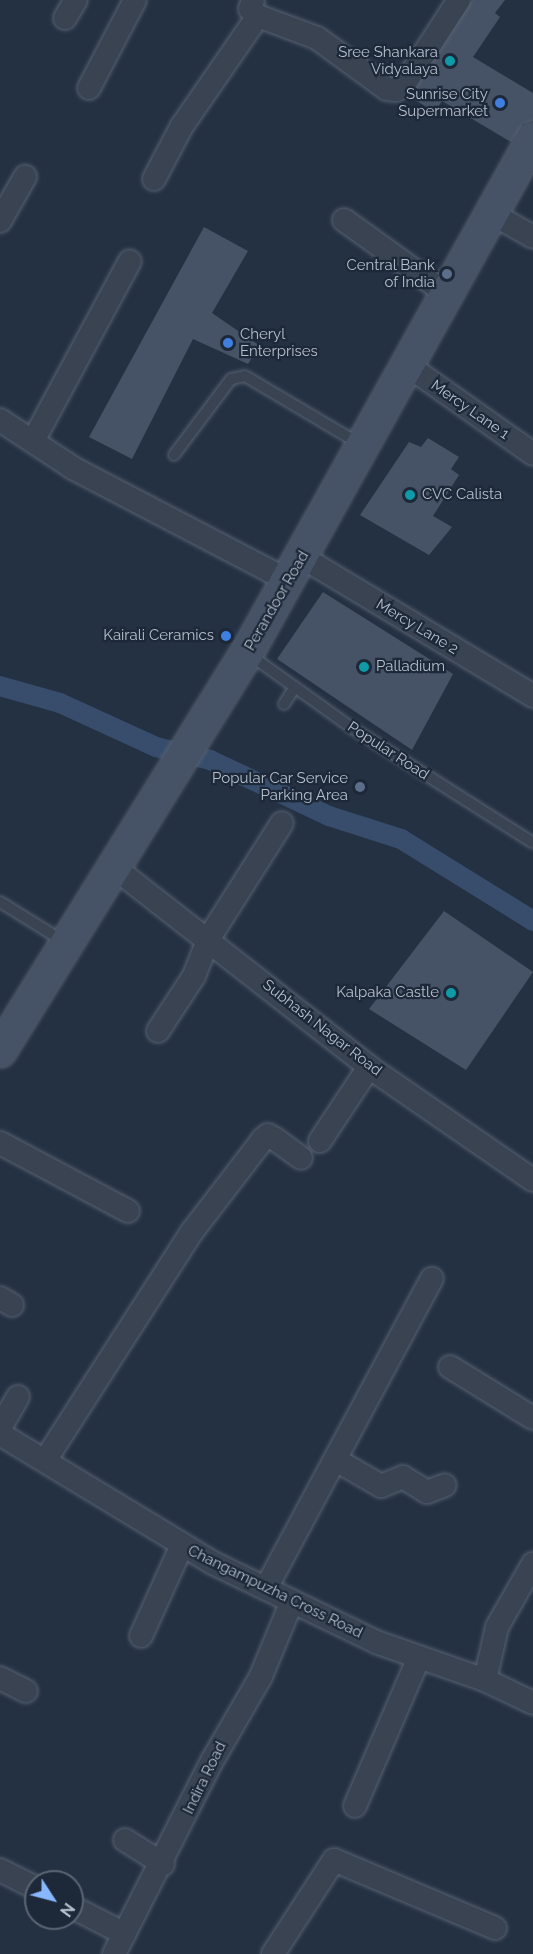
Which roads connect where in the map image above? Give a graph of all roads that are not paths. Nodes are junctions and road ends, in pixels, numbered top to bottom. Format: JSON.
{"nodes":[{"id":1,"x":135,"y":0,"type":"edge"},
{"id":2,"x":459,"y":0,"type":"edge"},
{"id":3,"x":255,"y":8,"type":"edge"},
{"id":4,"x":89,"y":88,"type":"dead end"},
{"id":5,"x":533,"y":139,"type":"edge"},
{"id":6,"x":25,"y":177,"type":"dead end"},
{"id":7,"x":154,"y":179,"type":"dead end"},
{"id":8,"x":492,"y":213,"type":"junction"},
{"id":9,"x":344,"y":220,"type":"dead end"},
{"id":10,"x":0,"y":221,"type":"edge"},
{"id":11,"x":533,"y":237,"type":"edge"},
{"id":12,"x":130,"y":261,"type":"dead end"},
{"id":13,"x":447,"y":294,"type":"junction"},
{"id":14,"x":407,"y":365,"type":"junction"},
{"id":15,"x":0,"y":420,"type":"edge"},
{"id":16,"x":33,"y":441,"type":"junction"},
{"id":17,"x":363,"y":446,"type":"junction"},
{"id":18,"x":533,"y":454,"type":"edge"},
{"id":19,"x":174,"y":455,"type":"dead end"},
{"id":20,"x":295,"y":569,"type":"junction"},
{"id":21,"x":247,"y":653,"type":"junction"},
{"id":22,"x":295,"y":687,"type":"junction"},
{"id":23,"x":533,"y":696,"type":"edge"},
{"id":24,"x":284,"y":704,"type":"dead end"},
{"id":25,"x":282,"y":823,"type":"dead end"},
{"id":26,"x":533,"y":843,"type":"edge"},
{"id":27,"x":116,"y":869,"type":"junction"},
{"id":28,"x":0,"y":902,"type":"edge"},
{"id":29,"x":209,"y":938,"type":"junction"},
{"id":30,"x":66,"y":943,"type":"junction"},
{"id":31,"x":158,"y":1031,"type":"dead end"},
{"id":32,"x":0,"y":1051,"type":"edge"},
{"id":33,"x":369,"y":1067,"type":"junction"},
{"id":34,"x":320,"y":1141,"type":"dead end"},
{"id":35,"x":0,"y":1143,"type":"edge"},
{"id":36,"x":301,"y":1158,"type":"dead end"},
{"id":37,"x":533,"y":1180,"type":"edge"},
{"id":38,"x":128,"y":1211,"type":"dead end"},
{"id":39,"x":432,"y":1279,"type":"dead end"},
{"id":40,"x":450,"y":1367,"type":"dead end"},
{"id":41,"x":18,"y":1396,"type":"dead end"},
{"id":42,"x":533,"y":1418,"type":"edge"},
{"id":43,"x":0,"y":1428,"type":"edge"},
{"id":44,"x":0,"y":1434,"type":"edge"},
{"id":45,"x":45,"y":1459,"type":"junction"},
{"id":46,"x":336,"y":1460,"type":"junction"},
{"id":47,"x":445,"y":1485,"type":"dead end"},
{"id":48,"x":182,"y":1545,"type":"junction"},
{"id":49,"x":533,"y":1564,"type":"edge"},
{"id":50,"x":266,"y":1588,"type":"junction"},
{"id":51,"x":292,"y":1601,"type":"junction"},
{"id":52,"x":141,"y":1635,"type":"dead end"},
{"id":53,"x":418,"y":1660,"type":"junction"},
{"id":54,"x":0,"y":1678,"type":"edge"},
{"id":55,"x":485,"y":1680,"type":"junction"},
{"id":56,"x":26,"y":1691,"type":"dead end"},
{"id":57,"x":533,"y":1703,"type":"edge"},
{"id":58,"x":355,"y":1806,"type":"dead end"},
{"id":59,"x":125,"y":1840,"type":"dead end"},
{"id":60,"x":163,"y":1864,"type":"junction"},
{"id":61,"x":0,"y":1870,"type":"edge"},
{"id":62,"x":24,"y":1882,"type":"edge"},
{"id":63,"x":84,"y":1913,"type":"edge"},
{"id":64,"x":495,"y":1928,"type":"dead end"},
{"id":65,"x":125,"y":1934,"type":"junction"},
{"id":66,"x":114,"y":1954,"type":"edge"},
{"id":67,"x":273,"y":1954,"type":"edge"}],
"edges":[{"from":1,"to":4,"type":"street"},
{"from":2,"to":3,"type":"street"},
{"from":3,"to":7,"type":"street"},
{"from":5,"to":8,"type":"main road","name":"Perandoor Road"},
{"from":6,"to":10,"type":"street"},
{"from":8,"to":11,"type":"street"},
{"from":8,"to":13,"type":"main road","name":"Perandoor Road"},
{"from":9,"to":13,"type":"street"},
{"from":12,"to":16,"type":"street"},
{"from":13,"to":14,"type":"main road","name":"Perandoor Road"},
{"from":14,"to":17,"type":"main road","name":"Perandoor Road"},
{"from":14,"to":18,"type":"street","name":"Mercy Lane 1"},
{"from":15,"to":16,"type":"street","name":"Mercy Lane 2"},
{"from":16,"to":20,"type":"street","name":"Mercy Lane 2"},
{"from":17,"to":19,"type":"lane"},
{"from":17,"to":20,"type":"main road","name":"Perandoor Road"},
{"from":20,"to":21,"type":"main road","name":"Perandoor Road"},
{"from":20,"to":23,"type":"street","name":"Mercy Lane 2"},
{"from":21,"to":22,"type":"lane","name":"Popular Road"},
{"from":21,"to":27,"type":"main road","name":"Perandoor Road"},
{"from":22,"to":24,"type":"lane"},
{"from":22,"to":26,"type":"lane","name":"Popular Road"},
{"from":25,"to":29,"type":"street"},
{"from":27,"to":29,"type":"street","name":"Subhash Nagar Road"},
{"from":27,"to":30,"type":"main road","name":"Perandoor Road"},
{"from":28,"to":30,"type":"lane"},
{"from":29,"to":31,"type":"street"},
{"from":29,"to":33,"type":"street","name":"Subhash Nagar Road"},
{"from":30,"to":32,"type":"main road","name":"Perandoor Road"},
{"from":33,"to":34,"type":"street"},
{"from":33,"to":37,"type":"street","name":"Subhash Nagar Road"},
{"from":35,"to":38,"type":"street"},
{"from":36,"to":45,"type":"street"},
{"from":39,"to":46,"type":"street"},
{"from":40,"to":42,"type":"street"},
{"from":41,"to":43,"type":"street"},
{"from":44,"to":45,"type":"street","name":"Changampuzha Cross Road"},
{"from":45,"to":48,"type":"street","name":"Changampuzha Cross Road"},
{"from":46,"to":47,"type":"street"},
{"from":46,"to":50,"type":"street"},
{"from":48,"to":50,"type":"street","name":"Changampuzha Cross Road"},
{"from":48,"to":52,"type":"street"},
{"from":49,"to":55,"type":"street"},
{"from":50,"to":51,"type":"street","name":"Changampuzha Cross Road"},
{"from":51,"to":53,"type":"street","name":"Changampuzha Cross Road"},
{"from":51,"to":60,"type":"street","name":"Indira Road"},
{"from":53,"to":55,"type":"street","name":"Changampuzha Cross Road"},
{"from":53,"to":58,"type":"street"},
{"from":54,"to":56,"type":"street"},
{"from":55,"to":57,"type":"street","name":"Changampuzha Cross Road"},
{"from":59,"to":60,"type":"street"},
{"from":60,"to":65,"type":"street","name":"Indira Road"},
{"from":61,"to":62,"type":"street"},
{"from":63,"to":65,"type":"street"},
{"from":64,"to":67,"type":"street"},
{"from":65,"to":66,"type":"street","name":"Indira Road"}]}
